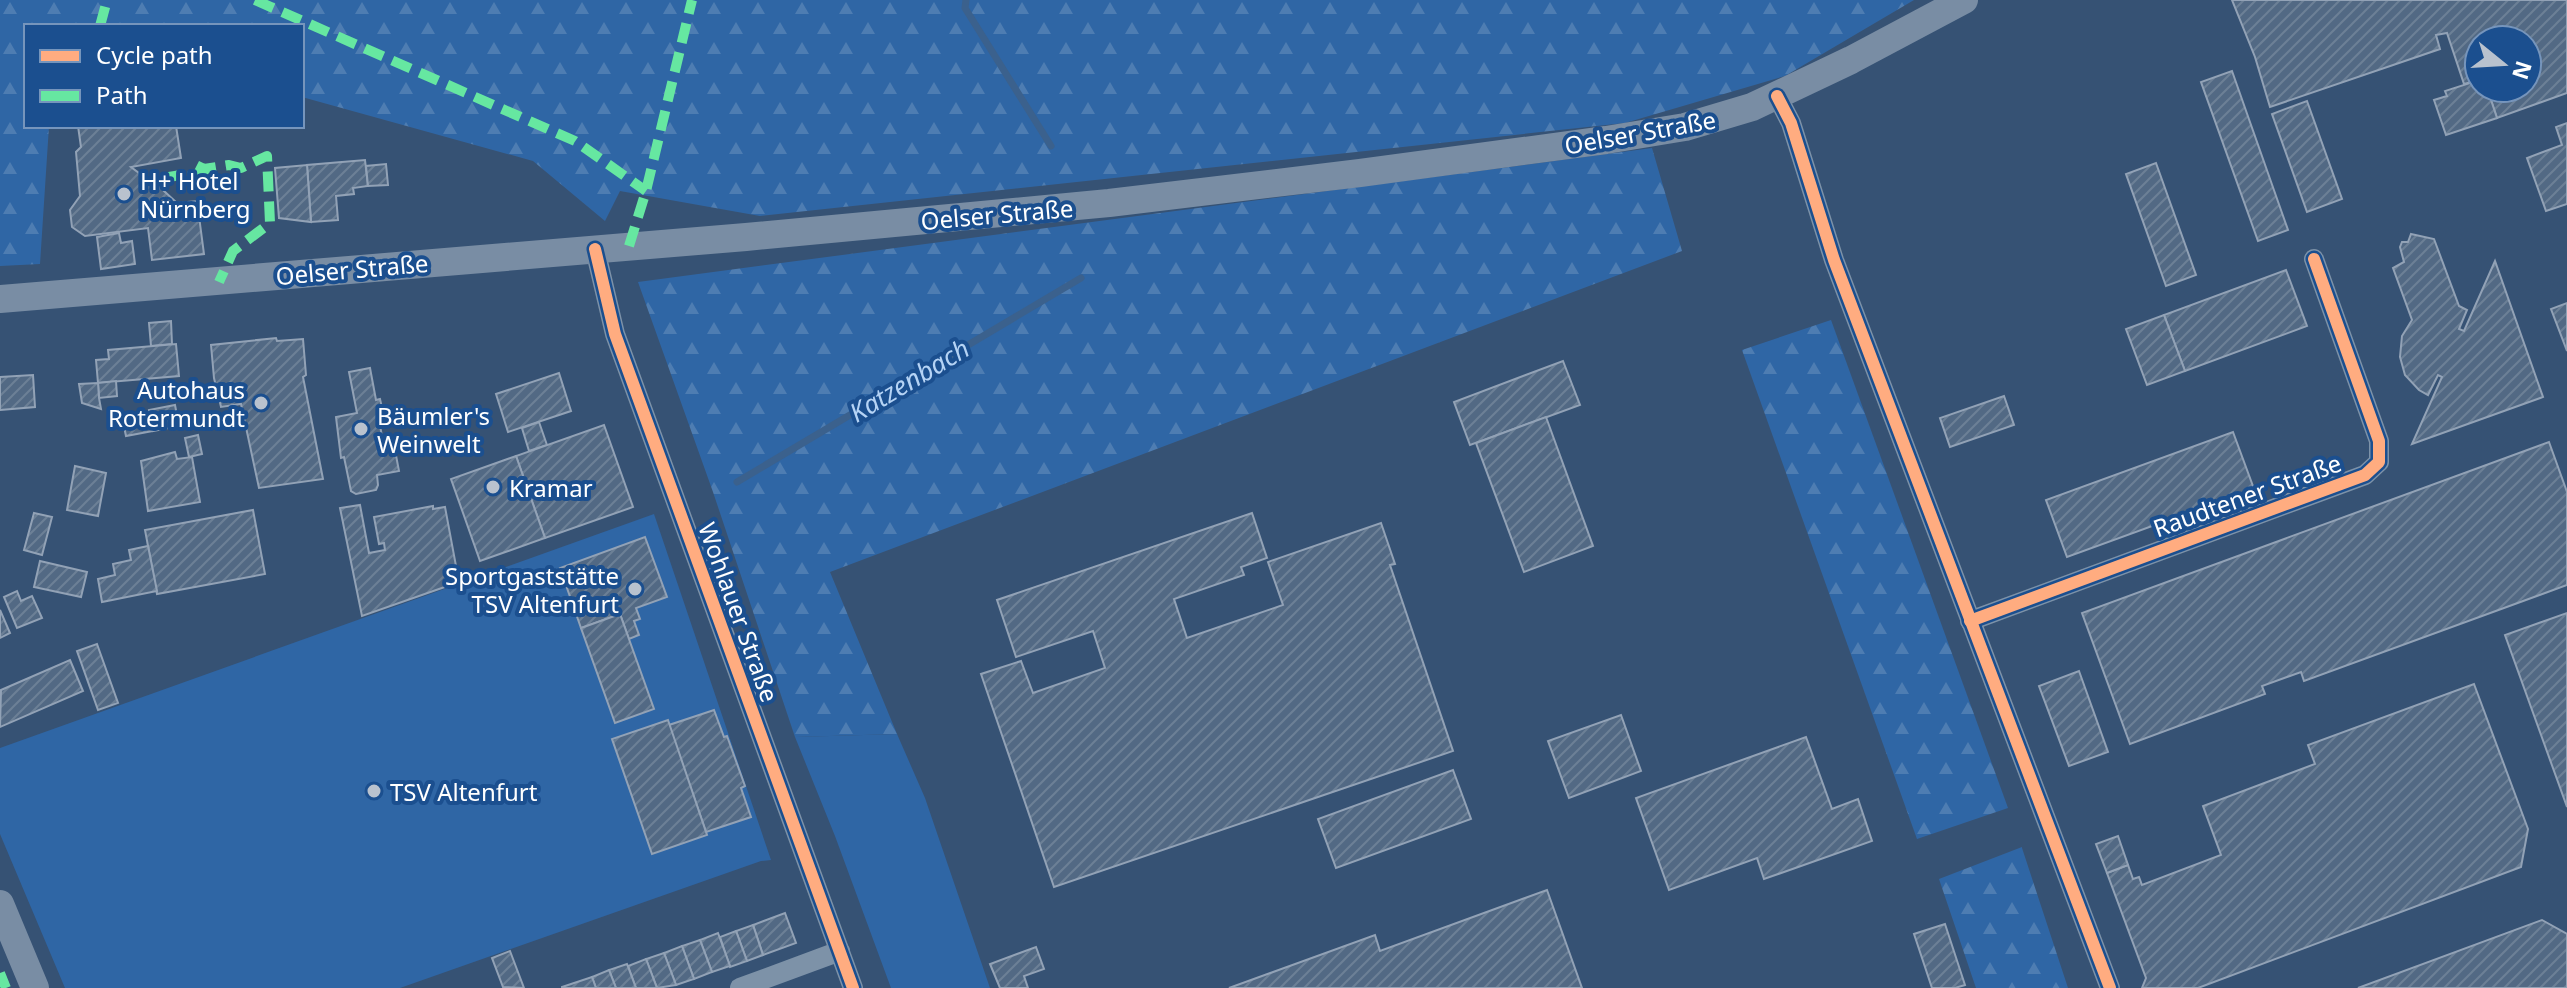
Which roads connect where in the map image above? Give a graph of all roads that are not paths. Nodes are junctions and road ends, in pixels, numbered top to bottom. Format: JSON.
{"nodes":[{"id":1,"x":1964,"y":0,"type":"edge"},
{"id":2,"x":1777,"y":96,"type":"junction"},
{"id":3,"x":595,"y":249,"type":"junction"},
{"id":4,"x":2314,"y":259,"type":"dead end"},
{"id":5,"x":0,"y":299,"type":"edge"},
{"id":6,"x":1970,"y":621,"type":"junction"},
{"id":7,"x":0,"y":904,"type":"edge"},
{"id":8,"x":840,"y":951,"type":"junction"},
{"id":9,"x":35,"y":988,"type":"edge"},
{"id":10,"x":740,"y":988,"type":"edge"},
{"id":11,"x":853,"y":988,"type":"edge"},
{"id":12,"x":2110,"y":988,"type":"edge"}],
"edges":[{"from":1,"to":2,"type":"main road","name":"Oelser Straße"},
{"from":2,"to":3,"type":"main road","name":"Oelser Straße"},
{"from":2,"to":6,"type":"street"},
{"from":3,"to":5,"type":"main road","name":"Oelser Straße"},
{"from":3,"to":8,"type":"street","name":"Wohlauer Straße"},
{"from":4,"to":6,"type":"street","name":"Raudtener Straße"},
{"from":6,"to":12,"type":"street"},
{"from":7,"to":9,"type":"main road"},
{"from":8,"to":10,"type":"street"},
{"from":8,"to":11,"type":"street","name":"Wohlauer Straße"}]}
